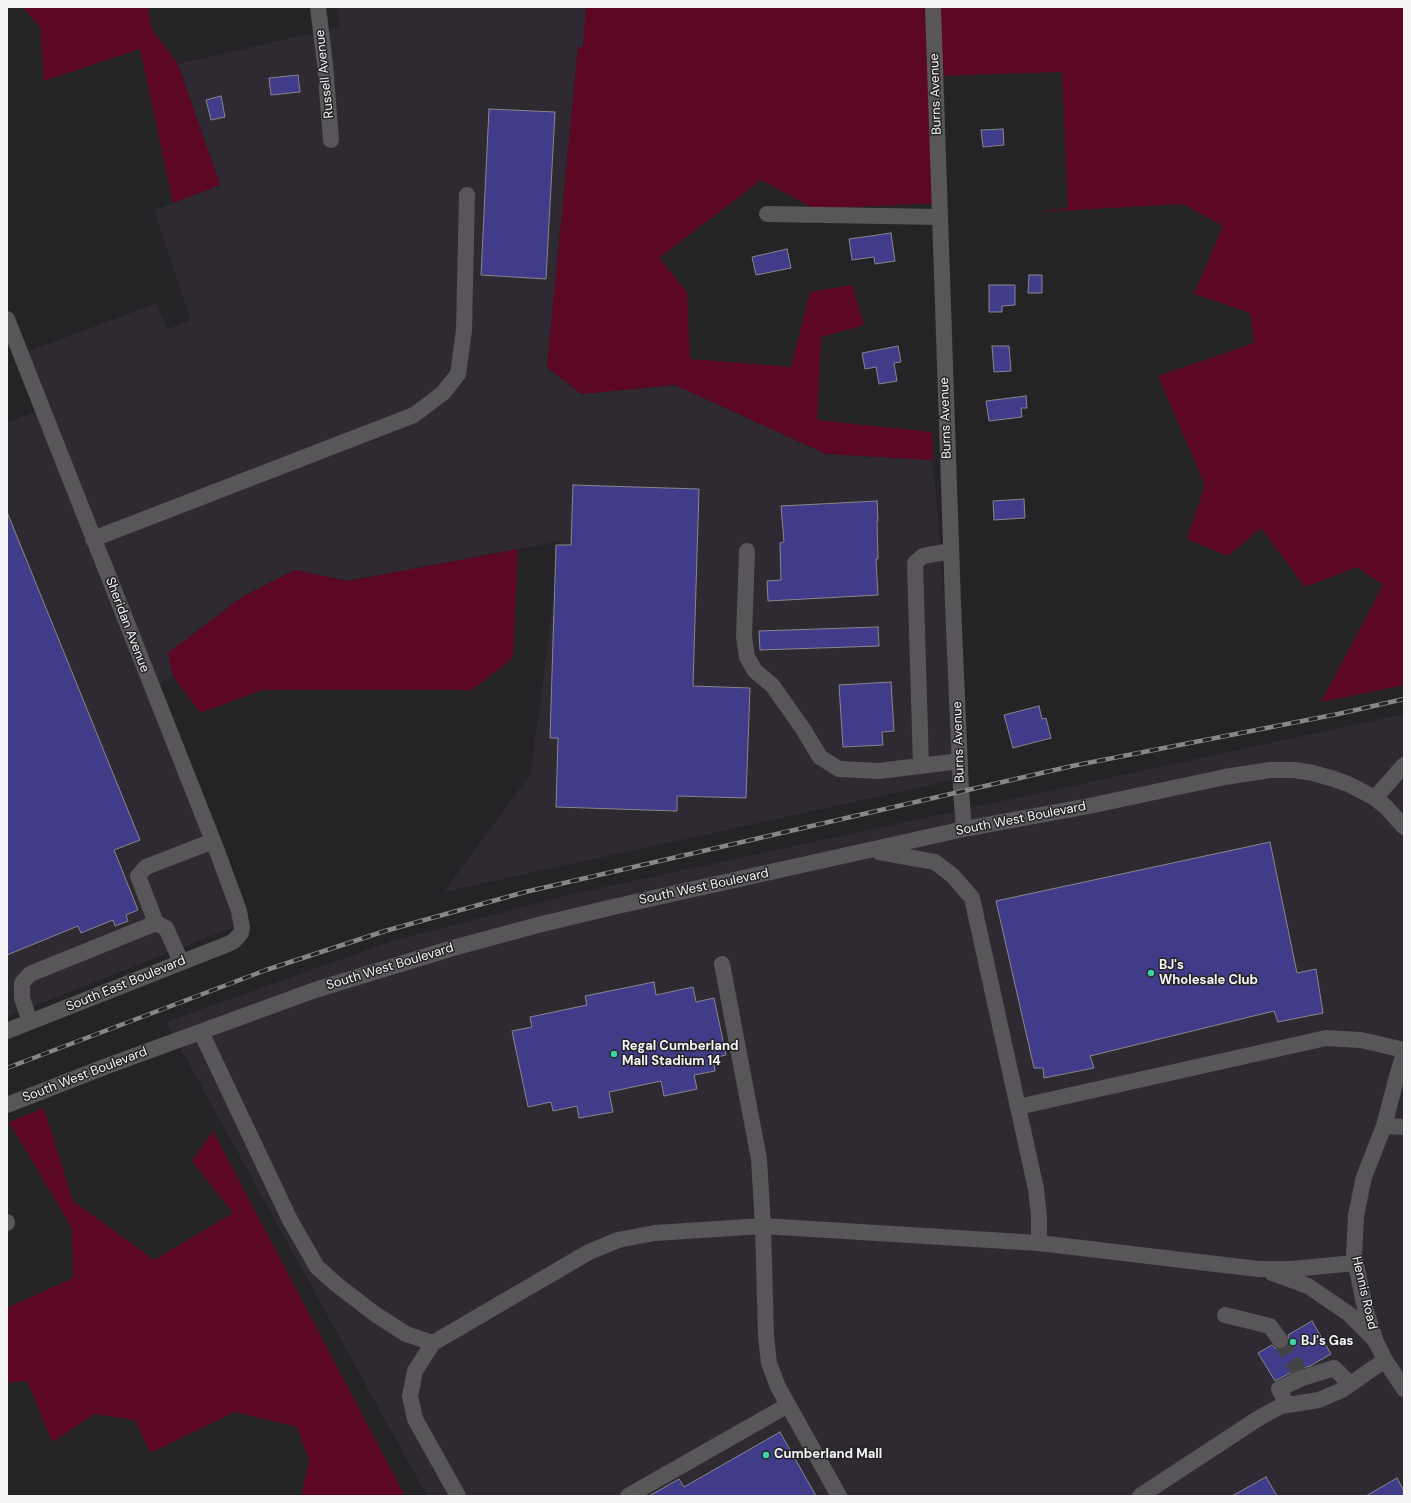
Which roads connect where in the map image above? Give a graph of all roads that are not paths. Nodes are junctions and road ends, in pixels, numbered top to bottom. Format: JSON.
{"nodes":[{"id":1,"x":318,"y":7,"type":"edge"},
{"id":2,"x":933,"y":7,"type":"edge"},
{"id":3,"x":331,"y":140,"type":"dead end"},
{"id":4,"x":467,"y":195,"type":"dead end"},
{"id":5,"x":767,"y":214,"type":"dead end"},
{"id":6,"x":940,"y":217,"type":"junction"},
{"id":7,"x":7,"y":319,"type":"edge"},
{"id":8,"x":93,"y":539,"type":"junction"},
{"id":9,"x":747,"y":551,"type":"dead end"},
{"id":10,"x":951,"y":551,"type":"junction"},
{"id":11,"x":960,"y":761,"type":"junction"},
{"id":12,"x":1404,"y":765,"type":"edge"},
{"id":13,"x":921,"y":766,"type":"junction"},
{"id":14,"x":1375,"y":798,"type":"junction"},
{"id":15,"x":1404,"y":827,"type":"edge"},
{"id":16,"x":964,"y":829,"type":"junction"},
{"id":17,"x":213,"y":841,"type":"junction"},
{"id":18,"x":870,"y":851,"type":"junction"},
{"id":19,"x":156,"y":923,"type":"junction"},
{"id":20,"x":241,"y":932,"type":"joint"},
{"id":21,"x":181,"y":962,"type":"junction"},
{"id":22,"x":722,"y":964,"type":"dead end"},
{"id":23,"x":30,"y":1022,"type":"junction"},
{"id":24,"x":7,"y":1031,"type":"edge"},
{"id":25,"x":201,"y":1032,"type":"junction"},
{"id":26,"x":1404,"y":1051,"type":"edge"},
{"id":27,"x":7,"y":1105,"type":"edge"},
{"id":28,"x":1018,"y":1107,"type":"junction"},
{"id":29,"x":1384,"y":1126,"type":"junction"},
{"id":30,"x":1404,"y":1127,"type":"edge"},
{"id":31,"x":763,"y":1226,"type":"junction"},
{"id":32,"x":1039,"y":1243,"type":"junction"},
{"id":33,"x":1355,"y":1263,"type":"junction"},
{"id":34,"x":1262,"y":1269,"type":"junction"},
{"id":35,"x":1225,"y":1315,"type":"dead end"},
{"id":36,"x":1280,"y":1340,"type":"tunnel mouth"},
{"id":37,"x":1376,"y":1342,"type":"junction"},
{"id":38,"x":433,"y":1343,"type":"junction"},
{"id":39,"x":1385,"y":1360,"type":"junction"},
{"id":40,"x":1350,"y":1384,"type":"junction"},
{"id":41,"x":1404,"y":1389,"type":"edge"},
{"id":42,"x":788,"y":1405,"type":"junction"},
{"id":43,"x":1287,"y":1405,"type":"junction"},
{"id":44,"x":458,"y":1496,"type":"edge"},
{"id":45,"x":628,"y":1496,"type":"edge"},
{"id":46,"x":839,"y":1496,"type":"edge"},
{"id":47,"x":1140,"y":1496,"type":"edge"}],
"edges":[{"from":1,"to":3,"type":"street","name":"Russell Avenue"},
{"from":2,"to":6,"type":"street","name":"Burns Avenue"},
{"from":4,"to":8,"type":"street"},
{"from":5,"to":6,"type":"street"},
{"from":6,"to":10,"type":"street","name":"Burns Avenue"},
{"from":7,"to":8,"type":"street","name":"Sheridan Avenue"},
{"from":8,"to":17,"type":"street","name":"Sheridan Avenue"},
{"from":9,"to":13,"type":"street"},
{"from":10,"to":11,"type":"street","name":"Burns Avenue"},
{"from":10,"to":13,"type":"street"},
{"from":11,"to":13,"type":"street"},
{"from":11,"to":16,"type":"street","name":"Burns Avenue"},
{"from":12,"to":14,"type":"street"},
{"from":14,"to":15,"type":"street"},
{"from":14,"to":16,"type":"street","name":"South West Boulevard"},
{"from":16,"to":18,"type":"street","name":"South West Boulevard"},
{"from":17,"to":19,"type":"street"},
{"from":17,"to":20,"type":"street","name":"Sheridan Avenue"},
{"from":18,"to":25,"type":"street","name":"South West Boulevard"},
{"from":18,"to":28,"type":"street"},
{"from":19,"to":21,"type":"street"},
{"from":19,"to":23,"type":"street"},
{"from":20,"to":21,"type":"street","name":"South East Boulevard"},
{"from":21,"to":23,"type":"street","name":"South East Boulevard"},
{"from":22,"to":31,"type":"street"},
{"from":23,"to":24,"type":"street","name":"South East Boulevard"},
{"from":25,"to":27,"type":"street","name":"South West Boulevard"},
{"from":25,"to":38,"type":"street"},
{"from":26,"to":28,"type":"street"},
{"from":26,"to":29,"type":"street","name":"Hennis Road"},
{"from":28,"to":32,"type":"street"},
{"from":29,"to":30,"type":"street"},
{"from":29,"to":33,"type":"street","name":"Hennis Road"},
{"from":31,"to":32,"type":"street"},
{"from":31,"to":38,"type":"street"},
{"from":31,"to":42,"type":"street"},
{"from":32,"to":34,"type":"street"},
{"from":33,"to":34,"type":"street"},
{"from":33,"to":37,"type":"street","name":"Hennis Road"},
{"from":34,"to":37,"type":"street"},
{"from":35,"to":36,"type":"street"},
{"from":37,"to":39,"type":"street","name":"Hennis Road"},
{"from":38,"to":44,"type":"street"},
{"from":39,"to":40,"type":"street"},
{"from":39,"to":41,"type":"street","name":"Hennis Road"},
{"from":40,"to":43,"type":"street"},
{"from":40,"to":43,"type":"street"},
{"from":42,"to":45,"type":"street"},
{"from":42,"to":46,"type":"street"},
{"from":43,"to":47,"type":"street"}]}
